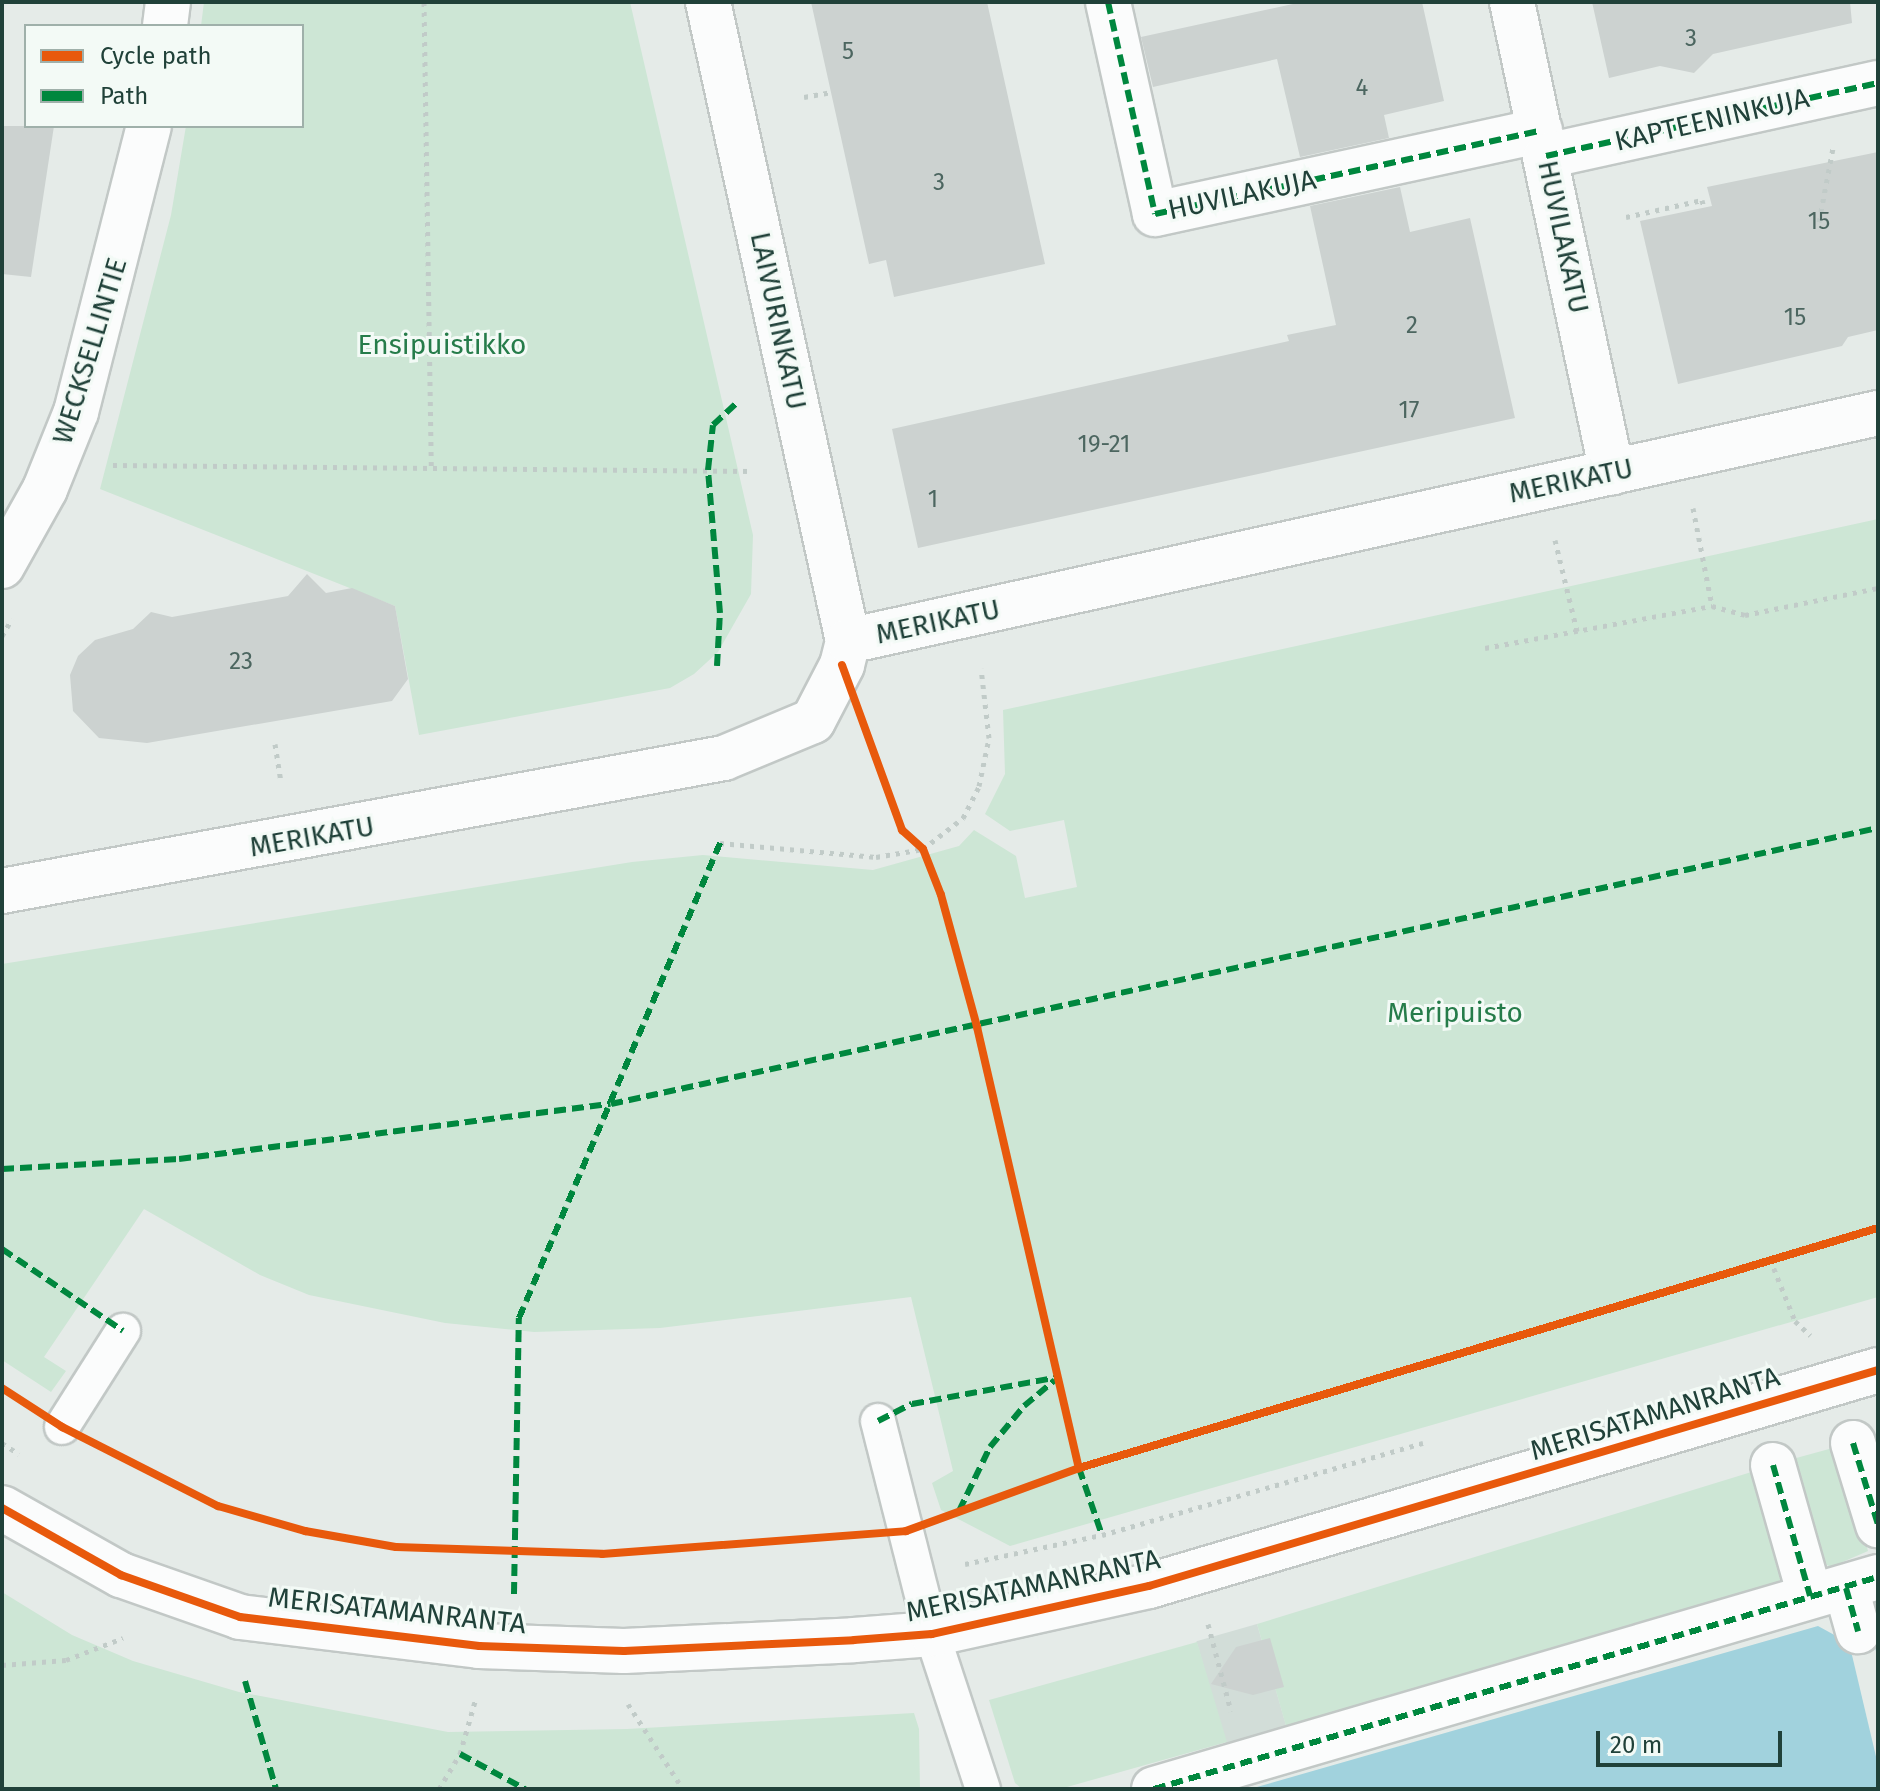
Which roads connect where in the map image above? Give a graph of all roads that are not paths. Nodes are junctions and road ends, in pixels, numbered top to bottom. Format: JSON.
{"nodes":[{"id":1,"x":168,"y":2,"type":"edge"},
{"id":2,"x":708,"y":2,"type":"edge"},
{"id":3,"x":1108,"y":2,"type":"edge"},
{"id":4,"x":1512,"y":2,"type":"edge"},
{"id":5,"x":165,"y":24,"type":"edge"},
{"id":6,"x":1878,"y":83,"type":"edge"},
{"id":7,"x":148,"y":128,"type":"edge"},
{"id":8,"x":1543,"y":144,"type":"junction"},
{"id":9,"x":1878,"y":413,"type":"edge"},
{"id":10,"x":1612,"y":472,"type":"junction"},
{"id":11,"x":2,"y":566,"type":"edge"},
{"id":12,"x":848,"y":641,"type":"junction"},
{"id":13,"x":2,"y":891,"type":"edge"},
{"id":14,"x":123,"y":1331,"type":"dead end"},
{"id":15,"x":1878,"y":1370,"type":"edge"},
{"id":16,"x":878,"y":1421,"type":"dead end"},
{"id":17,"x":62,"y":1427,"type":"dead end"},
{"id":18,"x":1853,"y":1443,"type":"dead end"},
{"id":19,"x":1773,"y":1465,"type":"dead end"},
{"id":20,"x":2,"y":1508,"type":"edge"},
{"id":21,"x":1878,"y":1525,"type":"edge"},
{"id":22,"x":1845,"y":1587,"type":"edge"},
{"id":23,"x":1858,"y":1631,"type":"dead end"},
{"id":24,"x":932,"y":1634,"type":"junction"},
{"id":25,"x":983,"y":1789,"type":"edge"},
{"id":26,"x":1154,"y":1789,"type":"edge"}],
"edges":[{"from":1,"to":5,"type":"street"},
{"from":2,"to":12,"type":"street","name":"LAIVURINKATU"},
{"from":3,"to":8,"type":"street","name":"HUVILAKUJA"},
{"from":4,"to":8,"type":"street","name":"HUVILAKATU"},
{"from":6,"to":8,"type":"street","name":"KAPTEENINKUJA"},
{"from":7,"to":11,"type":"street","name":"WECKSELLINTIE"},
{"from":8,"to":10,"type":"street","name":"HUVILAKATU"},
{"from":9,"to":10,"type":"street","name":"MERIKATU"},
{"from":10,"to":12,"type":"street","name":"MERIKATU"},
{"from":12,"to":13,"type":"street","name":"MERIKATU"},
{"from":14,"to":17,"type":"lane"},
{"from":15,"to":24,"type":"street","name":"MERISATAMANRANTA"},
{"from":16,"to":24,"type":"lane"},
{"from":18,"to":21,"type":"street"},
{"from":19,"to":22,"type":"street"},
{"from":20,"to":24,"type":"street","name":"MERISATAMANRANTA"},
{"from":22,"to":23,"type":"street"},
{"from":22,"to":26,"type":"street"},
{"from":24,"to":25,"type":"lane","name":"MERISATAMANRANTA"}]}
